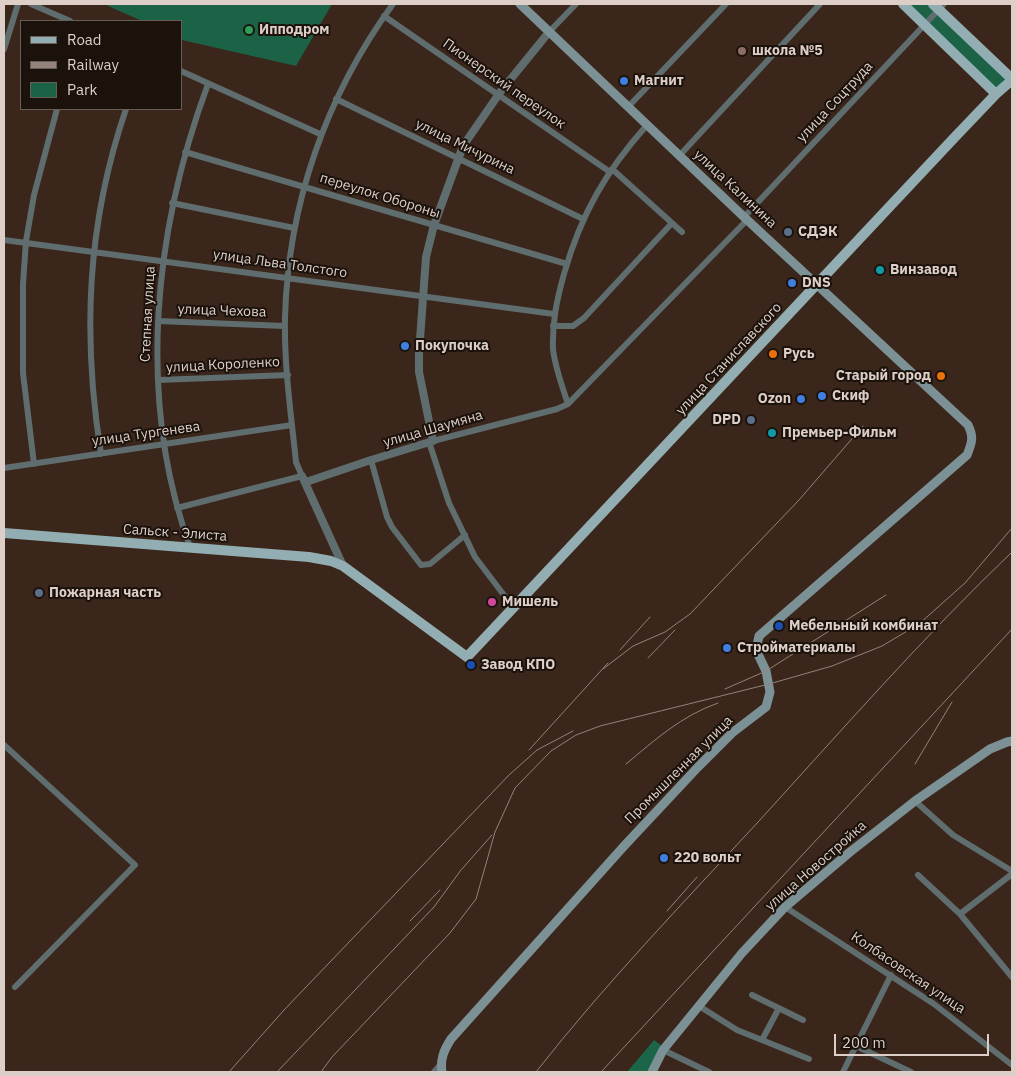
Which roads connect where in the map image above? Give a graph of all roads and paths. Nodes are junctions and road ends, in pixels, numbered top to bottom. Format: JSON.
{"nodes":[{"id":1,"x":18,"y":4,"type":"edge"},
{"id":2,"x":31,"y":4,"type":"edge"},
{"id":3,"x":393,"y":4,"type":"edge"},
{"id":4,"x":520,"y":4,"type":"edge"},
{"id":5,"x":576,"y":4,"type":"edge"},
{"id":6,"x":726,"y":4,"type":"edge"},
{"id":7,"x":820,"y":4,"type":"edge"},
{"id":8,"x":902,"y":4,"type":"edge"},
{"id":9,"x":939,"y":5,"type":"edge"},
{"id":10,"x":384,"y":16,"type":"junction"},
{"id":11,"x":68,"y":20,"type":"edge"},
{"id":12,"x":924,"y":25,"type":"junction"},
{"id":13,"x":549,"y":32,"type":"junction"},
{"id":14,"x":4,"y":49,"type":"edge"},
{"id":15,"x":182,"y":71,"type":"edge"},
{"id":16,"x":1012,"y":80,"type":"edge"},
{"id":17,"x":208,"y":84,"type":"junction"},
{"id":18,"x":996,"y":94,"type":"junction"},
{"id":19,"x":498,"y":95,"type":"junction"},
{"id":20,"x":336,"y":99,"type":"junction"},
{"id":21,"x":628,"y":107,"type":"junction"},
{"id":22,"x":57,"y":110,"type":"edge"},
{"id":23,"x":126,"y":110,"type":"edge"},
{"id":24,"x":647,"y":125,"type":"junction"},
{"id":25,"x":320,"y":134,"type":"junction"},
{"id":26,"x":185,"y":152,"type":"junction"},
{"id":27,"x":680,"y":156,"type":"junction"},
{"id":28,"x":458,"y":157,"type":"junction"},
{"id":29,"x":611,"y":171,"type":"junction"},
{"id":30,"x":304,"y":186,"type":"junction"},
{"id":31,"x":172,"y":203,"type":"junction"},
{"id":32,"x":746,"y":218,"type":"junction"},
{"id":33,"x":583,"y":219,"type":"junction"},
{"id":34,"x":672,"y":223,"type":"junction"},
{"id":35,"x":434,"y":225,"type":"junction"},
{"id":36,"x":294,"y":228,"type":"junction"},
{"id":37,"x":682,"y":232,"type":"dead end"},
{"id":38,"x":4,"y":240,"type":"edge"},
{"id":39,"x":26,"y":242,"type":"junction"},
{"id":40,"x":93,"y":252,"type":"junction"},
{"id":41,"x":163,"y":261,"type":"junction"},
{"id":42,"x":567,"y":264,"type":"junction"},
{"id":43,"x":288,"y":278,"type":"junction"},
{"id":44,"x":818,"y":284,"type":"junction"},
{"id":45,"x":422,"y":296,"type":"junction"},
{"id":46,"x":554,"y":314,"type":"junction"},
{"id":47,"x":158,"y":321,"type":"junction"},
{"id":48,"x":286,"y":326,"type":"junction"},
{"id":49,"x":553,"y":326,"type":"junction"},
{"id":50,"x":288,"y":374,"type":"junction"},
{"id":51,"x":159,"y":380,"type":"junction"},
{"id":52,"x":568,"y":404,"type":"junction"},
{"id":53,"x":292,"y":425,"type":"junction"},
{"id":54,"x":973,"y":435,"type":"joint"},
{"id":55,"x":431,"y":442,"type":"junction"},
{"id":56,"x":165,"y":444,"type":"junction"},
{"id":57,"x":101,"y":454,"type":"junction"},
{"id":58,"x":371,"y":460,"type":"junction"},
{"id":59,"x":34,"y":464,"type":"junction"},
{"id":60,"x":4,"y":468,"type":"edge"},
{"id":61,"x":304,"y":479,"type":"junction"},
{"id":62,"x":177,"y":508,"type":"junction"},
{"id":63,"x":5,"y":535,"type":"edge"},
{"id":64,"x":465,"y":535,"type":"junction"},
{"id":65,"x":190,"y":548,"type":"junction"},
{"id":66,"x":342,"y":566,"type":"junction"},
{"id":67,"x":513,"y":607,"type":"junction"},
{"id":68,"x":467,"y":657,"type":"joint"},
{"id":69,"x":1012,"y":741,"type":"edge"},
{"id":70,"x":4,"y":745,"type":"edge"},
{"id":71,"x":915,"y":801,"type":"junction"},
{"id":72,"x":1012,"y":872,"type":"edge"},
{"id":73,"x":918,"y":875,"type":"dead end"},
{"id":74,"x":785,"y":907,"type":"junction"},
{"id":75,"x":960,"y":914,"type":"junction"},
{"id":76,"x":891,"y":975,"type":"junction"},
{"id":77,"x":1012,"y":977,"type":"edge"},
{"id":78,"x":15,"y":987,"type":"dead end"},
{"id":79,"x":752,"y":995,"type":"dead end"},
{"id":80,"x":699,"y":1006,"type":"junction"},
{"id":81,"x":779,"y":1008,"type":"junction"},
{"id":82,"x":804,"y":1020,"type":"dead end"},
{"id":83,"x":762,"y":1040,"type":"junction"},
{"id":84,"x":856,"y":1046,"type":"junction"},
{"id":85,"x":663,"y":1050,"type":"junction"},
{"id":86,"x":809,"y":1059,"type":"dead end"},
{"id":87,"x":1012,"y":1065,"type":"edge"},
{"id":88,"x":441,"y":1068,"type":"edge"},
{"id":89,"x":434,"y":1072,"type":"edge"},
{"id":90,"x":652,"y":1072,"type":"edge"},
{"id":91,"x":708,"y":1072,"type":"edge"},
{"id":92,"x":843,"y":1072,"type":"edge"},
{"id":93,"x":911,"y":1072,"type":"edge"}],
"edges":[{"from":1,"to":14,"type":"street"},
{"from":2,"to":11,"type":"street"},
{"from":3,"to":10,"type":"street"},
{"from":4,"to":13,"type":"main road","name":"улица Калинина"},
{"from":5,"to":13,"type":"street"},
{"from":6,"to":21,"type":"street"},
{"from":7,"to":27,"type":"street"},
{"from":8,"to":12,"type":"main road"},
{"from":9,"to":12,"type":"street","name":"улица Соцтруда"},
{"from":9,"to":16,"type":"main road"},
{"from":10,"to":19,"type":"street","name":"Пионерский переулок"},
{"from":10,"to":20,"type":"street"},
{"from":12,"to":18,"type":"main road"},
{"from":12,"to":32,"type":"street","name":"улица Соцтруда"},
{"from":13,"to":19,"type":"street"},
{"from":13,"to":21,"type":"main road","name":"улица Калинина"},
{"from":15,"to":17,"type":"street"},
{"from":16,"to":18,"type":"main road","name":"улица Станиславского"},
{"from":17,"to":25,"type":"street"},
{"from":17,"to":26,"type":"street","name":"Степная улица"},
{"from":18,"to":44,"type":"main road","name":"улица Станиславского"},
{"from":19,"to":28,"type":"street"},
{"from":19,"to":29,"type":"street","name":"Пионерский переулок"},
{"from":20,"to":25,"type":"street"},
{"from":20,"to":28,"type":"street","name":"улица Мичурина"},
{"from":21,"to":24,"type":"main road","name":"улица Калинина"},
{"from":22,"to":39,"type":"street"},
{"from":23,"to":40,"type":"street"},
{"from":24,"to":27,"type":"main road","name":"улица Калинина"},
{"from":24,"to":29,"type":"street"},
{"from":25,"to":30,"type":"street"},
{"from":26,"to":30,"type":"street","name":"переулок Обороны"},
{"from":26,"to":31,"type":"street","name":"Степная улица"},
{"from":27,"to":32,"type":"main road","name":"улица Калинина"},
{"from":28,"to":33,"type":"street","name":"улица Мичурина"},
{"from":28,"to":35,"type":"street"},
{"from":29,"to":33,"type":"street"},
{"from":29,"to":34,"type":"street","name":"Пионерский переулок"},
{"from":30,"to":35,"type":"street","name":"переулок Обороны"},
{"from":30,"to":36,"type":"street"},
{"from":31,"to":36,"type":"street"},
{"from":31,"to":41,"type":"street","name":"Степная улица"},
{"from":32,"to":44,"type":"main road","name":"улица Калинина"},
{"from":32,"to":52,"type":"street","name":"улица Соцтруда"},
{"from":33,"to":42,"type":"street"},
{"from":34,"to":37,"type":"street","name":"Пионерский переулок"},
{"from":34,"to":49,"type":"street"},
{"from":35,"to":42,"type":"street","name":"переулок Обороны"},
{"from":35,"to":45,"type":"street"},
{"from":36,"to":43,"type":"street"},
{"from":38,"to":39,"type":"street","name":"улица Льва Толстого"},
{"from":39,"to":40,"type":"street","name":"улица Льва Толстого"},
{"from":39,"to":59,"type":"street"},
{"from":40,"to":41,"type":"street","name":"улица Льва Толстого"},
{"from":40,"to":57,"type":"street"},
{"from":41,"to":43,"type":"street","name":"улица Льва Толстого"},
{"from":41,"to":47,"type":"street","name":"Степная улица"},
{"from":42,"to":46,"type":"street"},
{"from":43,"to":45,"type":"street","name":"улица Льва Толстого"},
{"from":43,"to":48,"type":"street"},
{"from":44,"to":54,"type":"main road","name":"улица Калинина"},
{"from":44,"to":67,"type":"main road","name":"улица Станиславского"},
{"from":45,"to":46,"type":"street","name":"улица Льва Толстого"},
{"from":45,"to":55,"type":"street"},
{"from":46,"to":49,"type":"street"},
{"from":47,"to":48,"type":"street","name":"улица Чехова"},
{"from":47,"to":51,"type":"street","name":"Степная улица"},
{"from":48,"to":50,"type":"street"},
{"from":49,"to":52,"type":"street"},
{"from":50,"to":51,"type":"street","name":"улица Короленко"},
{"from":50,"to":53,"type":"street"},
{"from":51,"to":56,"type":"street","name":"Степная улица"},
{"from":52,"to":55,"type":"street","name":"улица Шаумяна"},
{"from":53,"to":56,"type":"street","name":"улица Тургенева"},
{"from":53,"to":61,"type":"street"},
{"from":54,"to":88,"type":"main road","name":"Промышленная улица"},
{"from":55,"to":58,"type":"street","name":"улица Шаумяна"},
{"from":55,"to":64,"type":"street"},
{"from":56,"to":57,"type":"street","name":"улица Тургенева"},
{"from":56,"to":62,"type":"street","name":"Степная улица"},
{"from":57,"to":59,"type":"street","name":"улица Тургенева"},
{"from":58,"to":61,"type":"street","name":"улица Шаумяна"},
{"from":58,"to":64,"type":"street"},
{"from":59,"to":60,"type":"street","name":"улица Тургенева"},
{"from":61,"to":62,"type":"street","name":"улица Шаумяна"},
{"from":61,"to":66,"type":"street"},
{"from":62,"to":65,"type":"street","name":"Степная улица"},
{"from":63,"to":65,"type":"main road","name":"Сальск - Элиста"},
{"from":64,"to":67,"type":"street"},
{"from":65,"to":66,"type":"main road","name":"Сальск - Элиста"},
{"from":66,"to":68,"type":"main road","name":"Сальск - Элиста"},
{"from":67,"to":68,"type":"main road","name":"улица Станиславского"},
{"from":69,"to":71,"type":"main road","name":"улица Новостройка"},
{"from":70,"to":78,"type":"street"},
{"from":71,"to":72,"type":"street"},
{"from":71,"to":74,"type":"main road","name":"улица Новостройка"},
{"from":72,"to":75,"type":"street"},
{"from":73,"to":75,"type":"street"},
{"from":74,"to":76,"type":"street","name":"Колбасовская улица"},
{"from":74,"to":80,"type":"main road","name":"улица Новостройка"},
{"from":75,"to":77,"type":"street"},
{"from":76,"to":84,"type":"street"},
{"from":76,"to":87,"type":"street","name":"Колбасовская улица"},
{"from":79,"to":81,"type":"street"},
{"from":80,"to":83,"type":"street"},
{"from":80,"to":85,"type":"main road","name":"улица Новостройка"},
{"from":81,"to":82,"type":"street"},
{"from":81,"to":83,"type":"street"},
{"from":83,"to":86,"type":"street"},
{"from":84,"to":92,"type":"street"},
{"from":84,"to":93,"type":"street"},
{"from":85,"to":90,"type":"main road","name":"улица Новостройка"},
{"from":85,"to":91,"type":"street"},
{"from":88,"to":89,"type":"street"}]}
